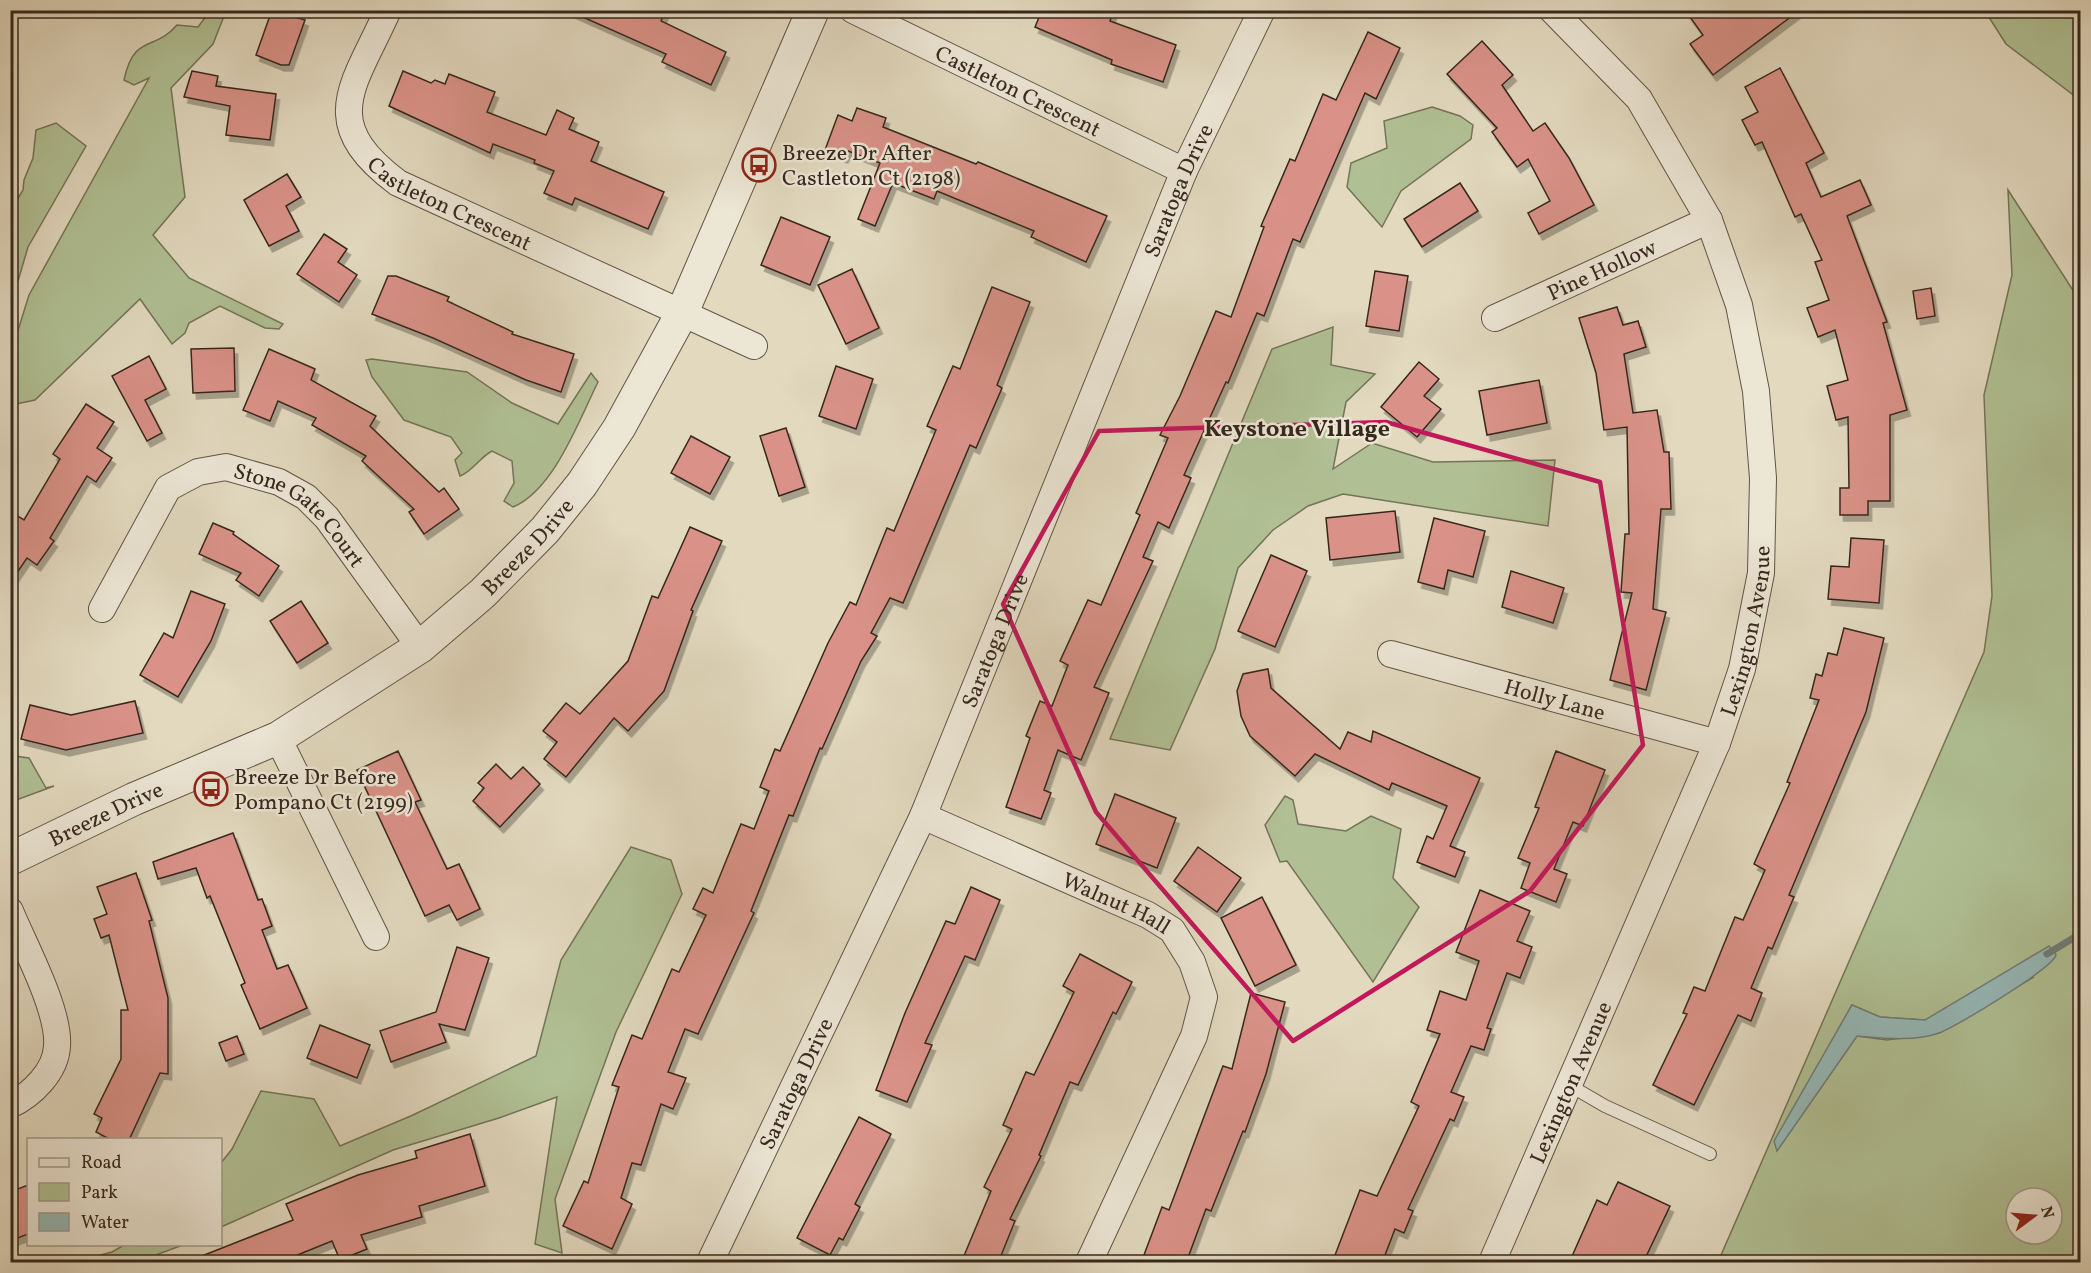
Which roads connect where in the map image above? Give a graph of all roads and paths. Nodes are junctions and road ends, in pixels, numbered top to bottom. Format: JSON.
{"nodes":[{"id":1,"x":388,"y":10,"type":"edge"},
{"id":2,"x":813,"y":10,"type":"edge"},
{"id":3,"x":853,"y":10,"type":"edge"},
{"id":4,"x":1262,"y":10,"type":"edge"},
{"id":5,"x":1552,"y":10,"type":"edge"},
{"id":6,"x":1184,"y":171,"type":"junction"},
{"id":7,"x":1709,"y":220,"type":"junction"},
{"id":8,"x":682,"y":313,"type":"junction"},
{"id":9,"x":1495,"y":318,"type":"dead end"},
{"id":10,"x":754,"y":346,"type":"dead end"},
{"id":11,"x":102,"y":609,"type":"dead end"},
{"id":12,"x":420,"y":647,"type":"junction"},
{"id":13,"x":1391,"y":654,"type":"dead end"},
{"id":14,"x":278,"y":738,"type":"junction"},
{"id":15,"x":1717,"y":743,"type":"junction"},
{"id":16,"x":922,"y":816,"type":"junction"},
{"id":17,"x":10,"y":859,"type":"edge"},
{"id":18,"x":10,"y":911,"type":"edge"},
{"id":19,"x":376,"y":937,"type":"dead end"},
{"id":20,"x":1569,"y":1085,"type":"junction"},
{"id":21,"x":10,"y":1105,"type":"edge"},
{"id":22,"x":1710,"y":1154,"type":"dead end"},
{"id":23,"x":710,"y":1263,"type":"edge"},
{"id":24,"x":1089,"y":1263,"type":"edge"},
{"id":25,"x":1492,"y":1263,"type":"edge"}],
"edges":[{"from":1,"to":8,"type":"street","name":"Castleton Crescent"},
{"from":2,"to":8,"type":"street","name":"Breeze Drive"},
{"from":3,"to":6,"type":"street","name":"Castleton Crescent"},
{"from":4,"to":6,"type":"street","name":"Saratoga Drive"},
{"from":5,"to":7,"type":"street","name":"Lexington Avenue"},
{"from":6,"to":16,"type":"street","name":"Saratoga Drive"},
{"from":7,"to":9,"type":"street","name":"Pine Hollow"},
{"from":7,"to":15,"type":"street","name":"Lexington Avenue"},
{"from":8,"to":10,"type":"street","name":"Castleton Crescent"},
{"from":8,"to":12,"type":"street","name":"Breeze Drive"},
{"from":11,"to":12,"type":"street","name":"Stone Gate Court"},
{"from":12,"to":14,"type":"street","name":"Breeze Drive"},
{"from":13,"to":15,"type":"street","name":"Holly Lane"},
{"from":14,"to":17,"type":"street","name":"Breeze Drive"},
{"from":14,"to":19,"type":"street"},
{"from":15,"to":20,"type":"street","name":"Lexington Avenue"},
{"from":16,"to":23,"type":"street","name":"Saratoga Drive"},
{"from":16,"to":24,"type":"street","name":"Walnut Hall"},
{"from":18,"to":21,"type":"street"},
{"from":20,"to":22,"type":"lane"},
{"from":20,"to":25,"type":"street","name":"Lexington Avenue"}]}
